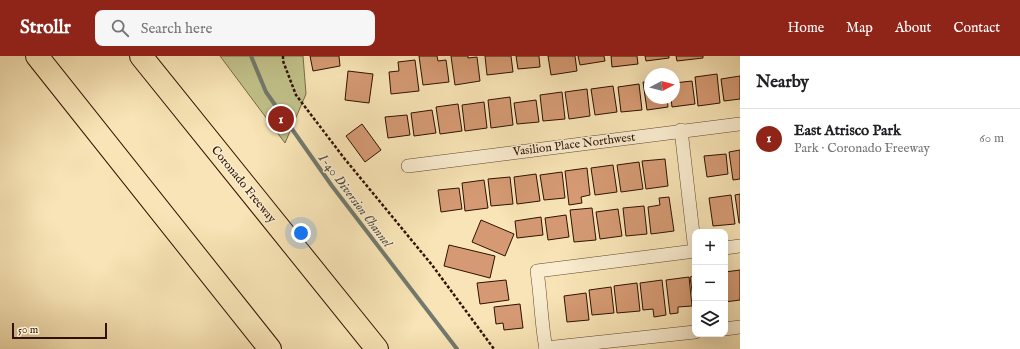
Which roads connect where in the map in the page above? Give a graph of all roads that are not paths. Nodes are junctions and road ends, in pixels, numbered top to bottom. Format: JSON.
{"nodes":[{"id":1,"x":37,"y":56,"type":"edge"},
{"id":2,"x":141,"y":56,"type":"edge"},
{"id":3,"x":740,"y":124,"type":"edge"},
{"id":4,"x":681,"y":130,"type":"junction"},
{"id":5,"x":408,"y":166,"type":"dead end"},
{"id":6,"x":692,"y":229,"type":"edge"},
{"id":7,"x":740,"y":246,"type":"edge"},
{"id":8,"x":728,"y":248,"type":"edge"},
{"id":9,"x":692,"y":251,"type":"edge"},
{"id":10,"x":740,"y":327,"type":"edge"},
{"id":11,"x":728,"y":328,"type":"edge"},
{"id":12,"x":692,"y":332,"type":"edge"},
{"id":13,"x":546,"y":348,"type":"edge"},
{"id":14,"x":270,"y":349,"type":"edge"},
{"id":15,"x":377,"y":349,"type":"edge"}],
"edges":[{"from":1,"to":14,"type":"highway"},
{"from":2,"to":15,"type":"highway","name":"Coronado Freeway"},
{"from":3,"to":4,"type":"street","name":"Vasilion Place Northwest"},
{"from":4,"to":5,"type":"street","name":"Vasilion Place Northwest"},
{"from":4,"to":6,"type":"street"},
{"from":7,"to":8,"type":"street"},
{"from":9,"to":13,"type":"street"},
{"from":10,"to":11,"type":"street"},
{"from":12,"to":13,"type":"street"}]}
